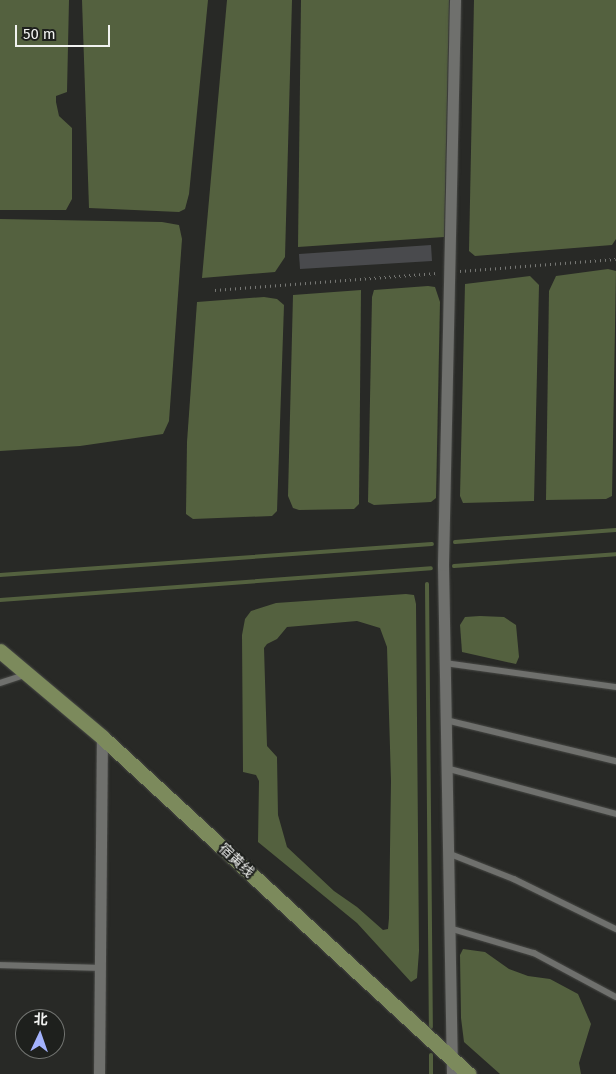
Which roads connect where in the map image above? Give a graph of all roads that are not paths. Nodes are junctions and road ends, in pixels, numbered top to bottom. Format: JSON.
{"nodes":[{"id":1,"x":455,"y":0,"type":"edge"},
{"id":2,"x":0,"y":651,"type":"edge"},
{"id":3,"x":444,"y":663,"type":"junction"},
{"id":4,"x":28,"y":673,"type":"junction"},
{"id":5,"x":0,"y":683,"type":"edge"},
{"id":6,"x":616,"y":687,"type":"edge"},
{"id":7,"x":446,"y":720,"type":"junction"},
{"id":8,"x":102,"y":737,"type":"junction"},
{"id":9,"x":616,"y":761,"type":"edge"},
{"id":10,"x":446,"y":768,"type":"junction"},
{"id":11,"x":616,"y":814,"type":"edge"},
{"id":12,"x":448,"y":853,"type":"junction"},
{"id":13,"x":449,"y":928,"type":"junction"},
{"id":14,"x":616,"y":929,"type":"edge"},
{"id":15,"x":0,"y":965,"type":"edge"},
{"id":16,"x":100,"y":968,"type":"junction"},
{"id":17,"x":616,"y":997,"type":"edge"},
{"id":18,"x":452,"y":1067,"type":"edge"},
{"id":19,"x":100,"y":1074,"type":"edge"},
{"id":20,"x":469,"y":1074,"type":"edge"}],
"edges":[{"from":1,"to":3,"type":"street"},
{"from":2,"to":4,"type":"main road","name":"宿黄线"},
{"from":3,"to":6,"type":"lane"},
{"from":3,"to":7,"type":"street"},
{"from":4,"to":5,"type":"lane"},
{"from":4,"to":8,"type":"main road","name":"宿黄线"},
{"from":7,"to":9,"type":"lane"},
{"from":7,"to":10,"type":"street"},
{"from":8,"to":16,"type":"street"},
{"from":8,"to":18,"type":"main road","name":"宿黄线"},
{"from":10,"to":11,"type":"lane"},
{"from":10,"to":12,"type":"street"},
{"from":12,"to":13,"type":"street"},
{"from":12,"to":14,"type":"lane"},
{"from":13,"to":17,"type":"lane"},
{"from":13,"to":18,"type":"street"},
{"from":15,"to":16,"type":"lane"},
{"from":16,"to":19,"type":"street"},
{"from":18,"to":20,"type":"main road","name":"宿黄线"}]}
